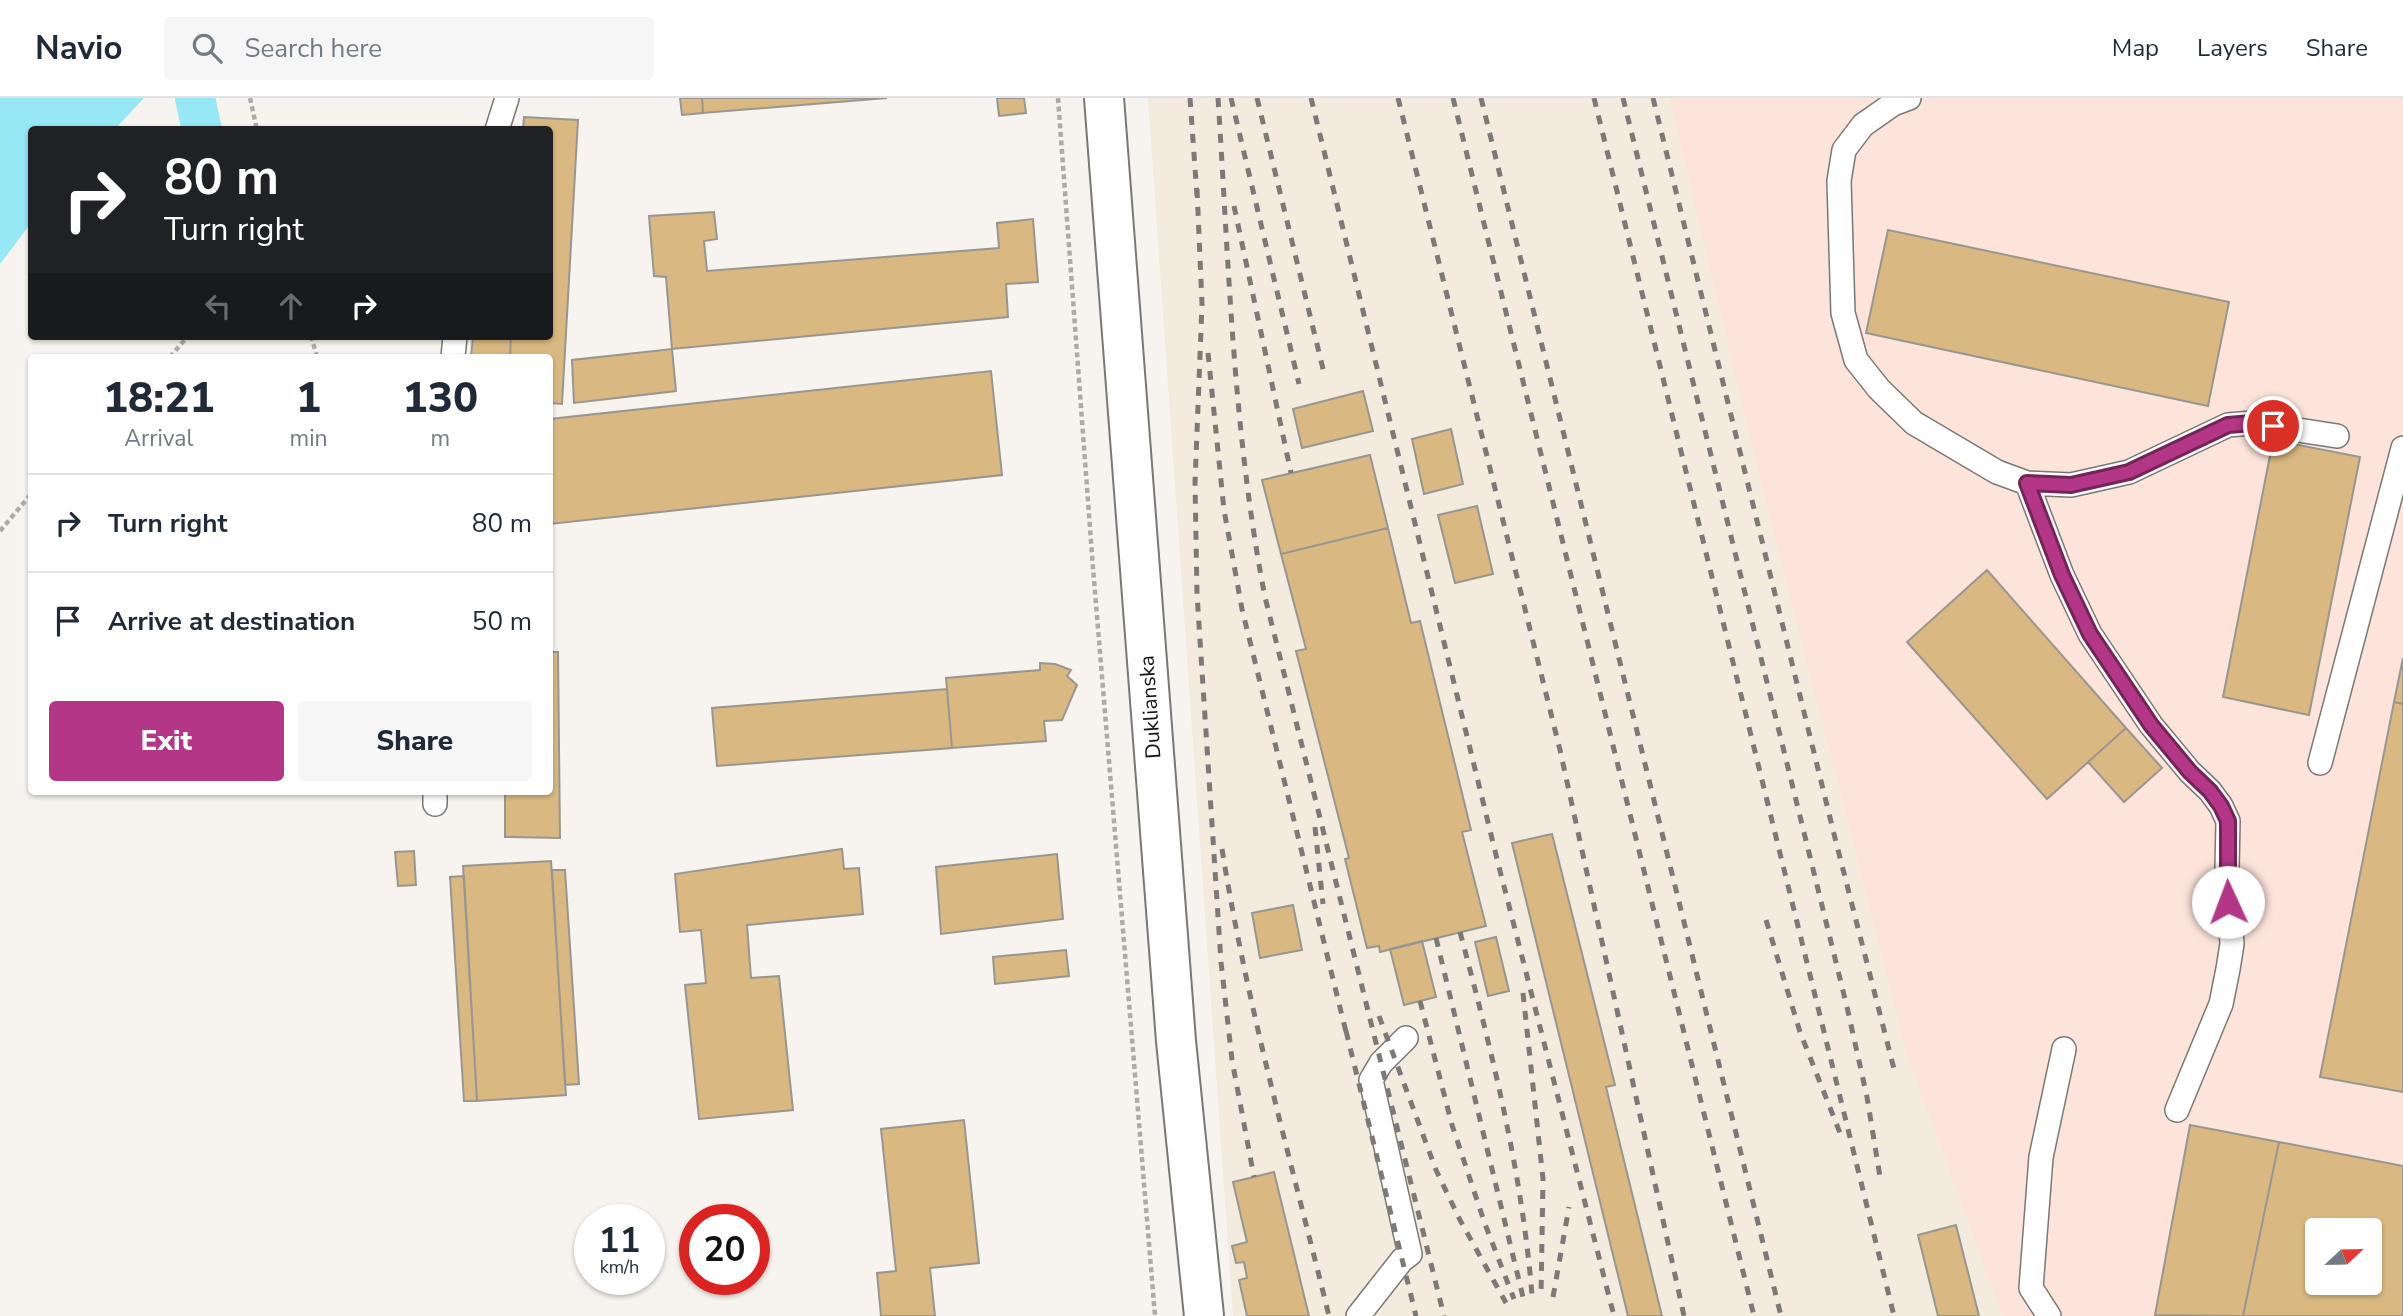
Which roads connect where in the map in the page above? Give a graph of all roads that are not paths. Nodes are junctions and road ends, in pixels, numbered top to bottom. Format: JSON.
{"nodes":[{"id":1,"x":507,"y":98,"type":"edge"},
{"id":2,"x":1104,"y":98,"type":"edge"},
{"id":3,"x":1909,"y":98,"type":"edge"},
{"id":4,"x":498,"y":126,"type":"edge"},
{"id":5,"x":2337,"y":436,"type":"dead end"},
{"id":6,"x":2403,"y":448,"type":"edge"},
{"id":7,"x":2027,"y":483,"type":"junction"},
{"id":8,"x":2320,"y":763,"type":"dead end"},
{"id":9,"x":1406,"y":1038,"type":"dead end"},
{"id":10,"x":2064,"y":1049,"type":"dead end"},
{"id":11,"x":2177,"y":1110,"type":"dead end"},
{"id":12,"x":1204,"y":1316,"type":"edge"},
{"id":13,"x":1358,"y":1316,"type":"edge"},
{"id":14,"x":2049,"y":1316,"type":"edge"}],
"edges":[{"from":1,"to":4,"type":"lane"},
{"from":2,"to":12,"type":"street","name":"Duklianska"},
{"from":3,"to":7,"type":"lane"},
{"from":5,"to":7,"type":"lane"},
{"from":6,"to":8,"type":"lane"},
{"from":7,"to":11,"type":"lane"},
{"from":9,"to":13,"type":"lane"},
{"from":10,"to":14,"type":"lane"}]}
